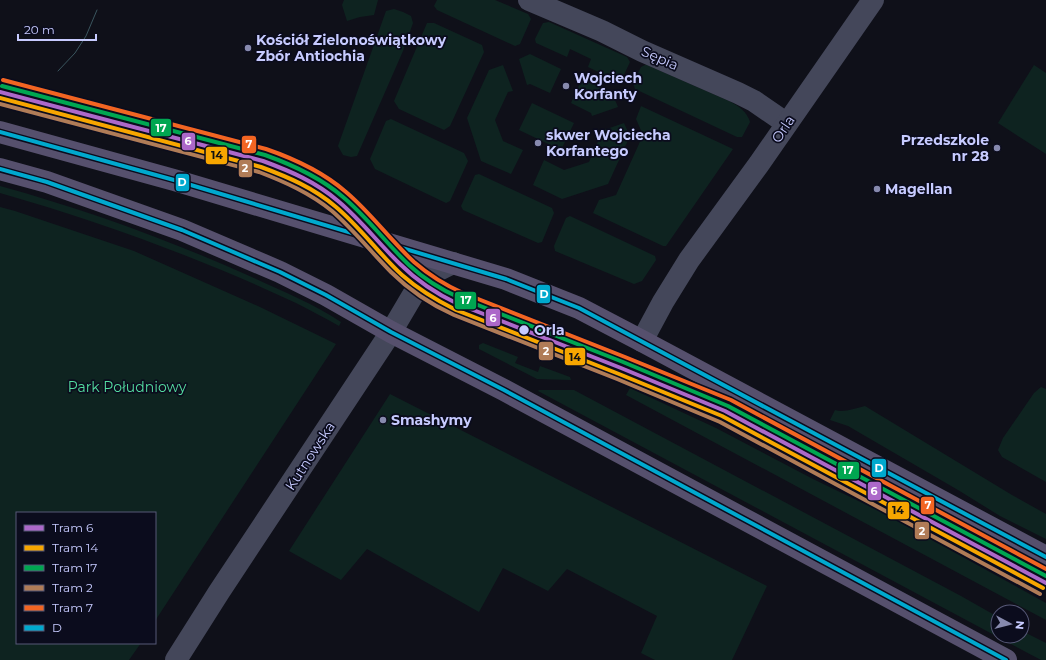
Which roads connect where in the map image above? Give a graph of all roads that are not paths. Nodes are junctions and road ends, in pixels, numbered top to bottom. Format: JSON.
{"nodes":[{"id":1,"x":529,"y":0,"type":"edge"},
{"id":2,"x":873,"y":0,"type":"edge"},
{"id":3,"x":786,"y":123,"type":"junction"},
{"id":4,"x":0,"y":132,"type":"edge"},
{"id":5,"x":0,"y":169,"type":"edge"},
{"id":6,"x":454,"y":263,"type":"junction"},
{"id":7,"x":391,"y":332,"type":"junction"},
{"id":8,"x":642,"y":341,"type":"junction"},
{"id":9,"x":1046,"y":558,"type":"edge"},
{"id":10,"x":176,"y":660,"type":"edge"},
{"id":11,"x":1006,"y":660,"type":"edge"}],
"edges":[{"from":1,"to":3,"type":"street","name":"Sępia"},
{"from":2,"to":3,"type":"street","name":"Orla"},
{"from":3,"to":8,"type":"street","name":"Orla"},
{"from":4,"to":6,"type":"main road"},
{"from":5,"to":7,"type":"main road"},
{"from":6,"to":7,"type":"street","name":"Kutnowska"},
{"from":6,"to":8,"type":"main road"},
{"from":7,"to":10,"type":"street","name":"Kutnowska"},
{"from":7,"to":11,"type":"main road"},
{"from":8,"to":9,"type":"main road"}]}
